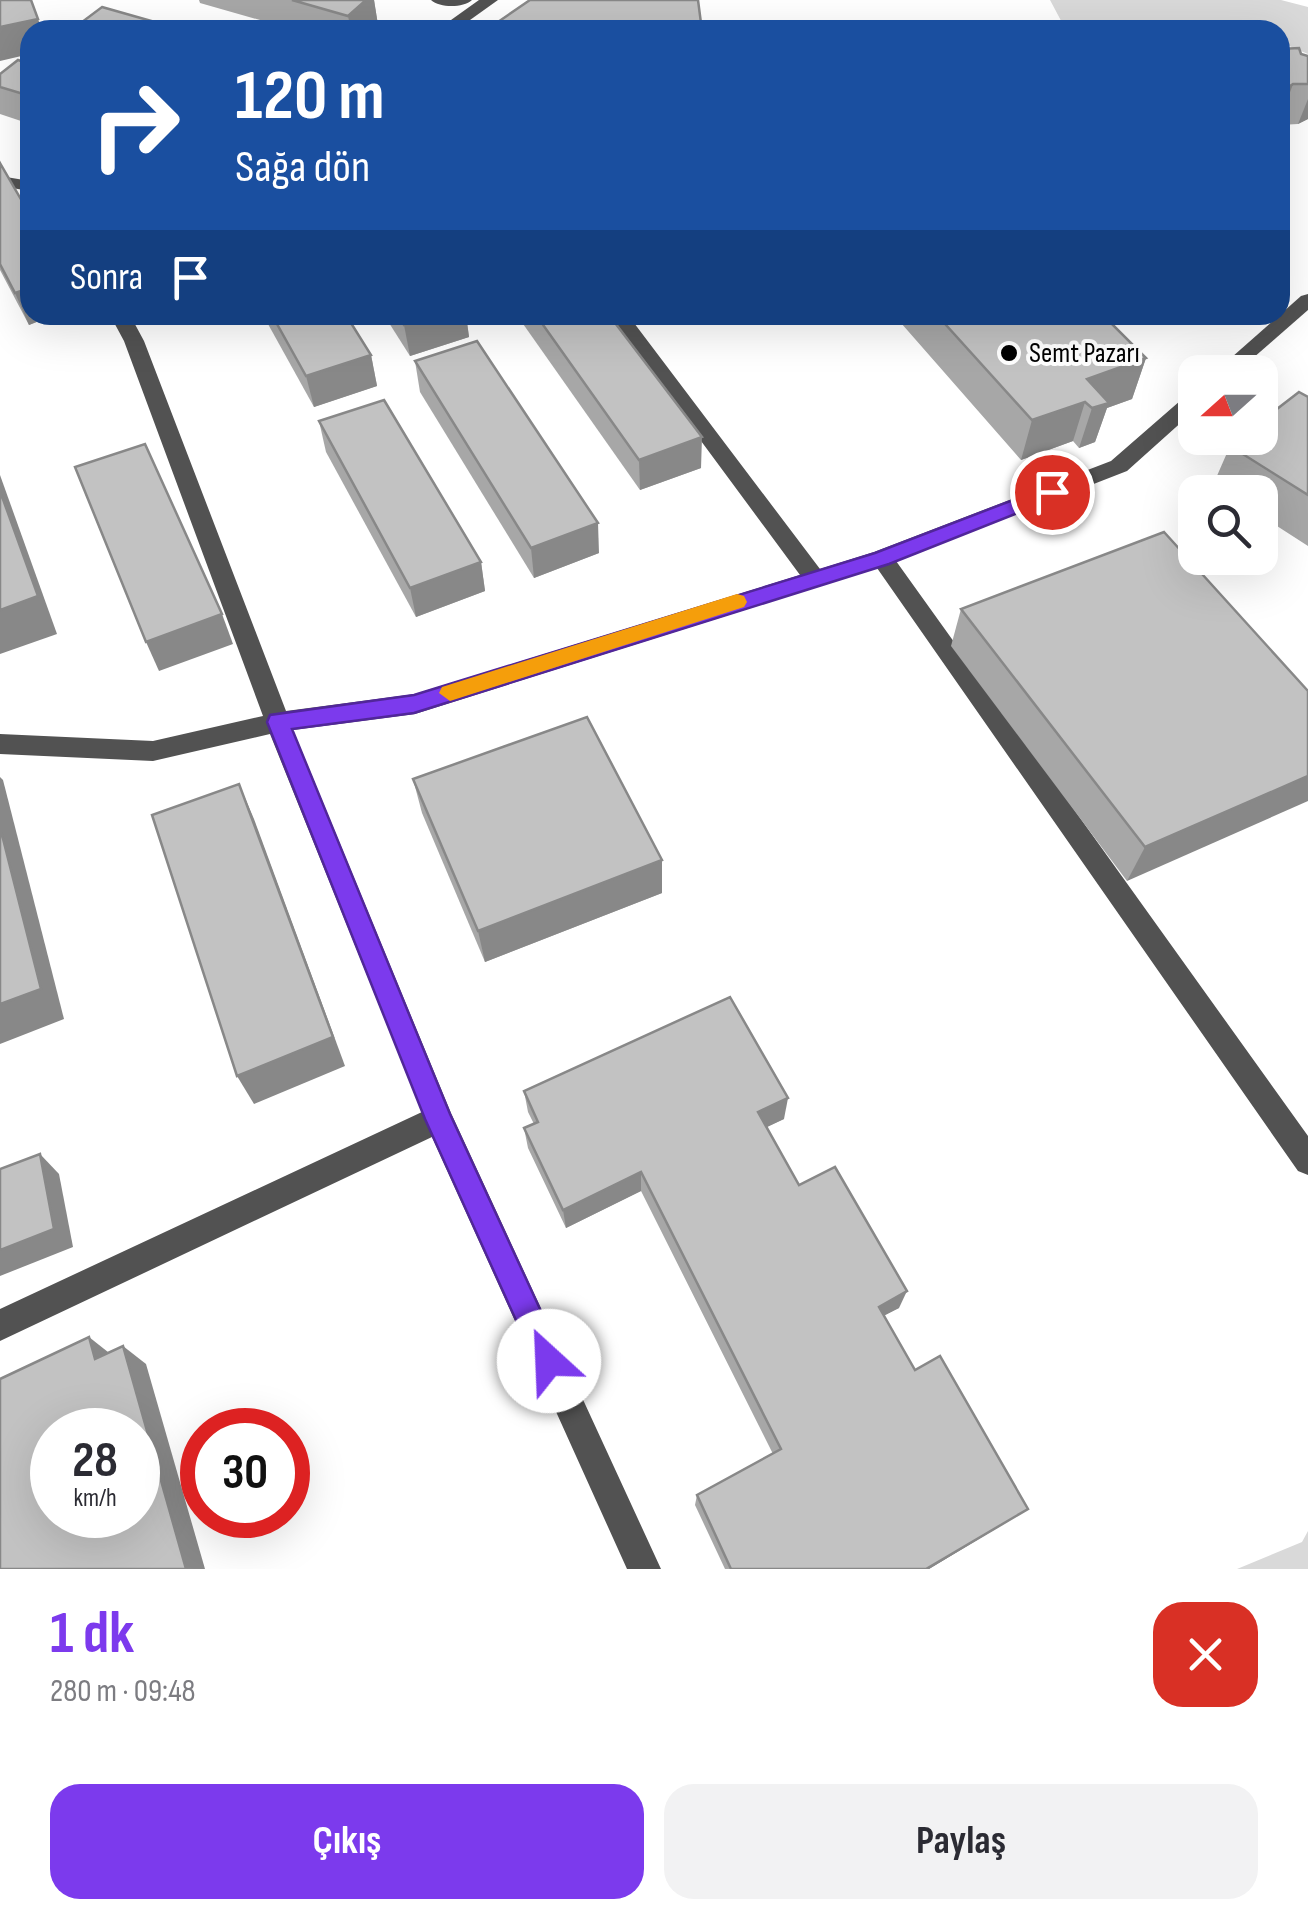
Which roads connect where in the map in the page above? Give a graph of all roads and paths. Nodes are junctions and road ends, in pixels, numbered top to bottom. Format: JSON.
{"nodes":[{"id":1,"x":439,"y":0,"type":"edge"},
{"id":2,"x":464,"y":0,"type":"edge"},
{"id":3,"x":490,"y":0,"type":"edge"},
{"id":4,"x":461,"y":20,"type":"edge"},
{"id":5,"x":125,"y":325,"type":"edge"},
{"id":6,"x":140,"y":325,"type":"edge"},
{"id":7,"x":625,"y":325,"type":"edge"},
{"id":8,"x":1279,"y":325,"type":"edge"},
{"id":9,"x":134,"y":341,"type":"junction"},
{"id":10,"x":1245,"y":355,"type":"edge"},
{"id":11,"x":1178,"y":414,"type":"edge"},
{"id":12,"x":882,"y":558,"type":"junction"},
{"id":13,"x":814,"y":578,"type":"junction"},
{"id":14,"x":278,"y":722,"type":"junction"},
{"id":15,"x":0,"y":744,"type":"edge"},
{"id":16,"x":438,"y":1119,"type":"junction"},
{"id":17,"x":1308,"y":1160,"type":"edge"},
{"id":18,"x":0,"y":1324,"type":"edge"},
{"id":19,"x":644,"y":1569,"type":"edge"}],
"edges":[{"from":1,"to":2,"type":"street"},
{"from":3,"to":4,"type":"street"},
{"from":5,"to":9,"type":"street"},
{"from":6,"to":9,"type":"street"},
{"from":7,"to":13,"type":"street"},
{"from":8,"to":10,"type":"street"},
{"from":9,"to":14,"type":"street"},
{"from":11,"to":12,"type":"street"},
{"from":12,"to":13,"type":"street"},
{"from":12,"to":17,"type":"street"},
{"from":13,"to":14,"type":"street"},
{"from":14,"to":15,"type":"street"},
{"from":14,"to":16,"type":"street"},
{"from":16,"to":18,"type":"street"},
{"from":16,"to":19,"type":"street"}]}
